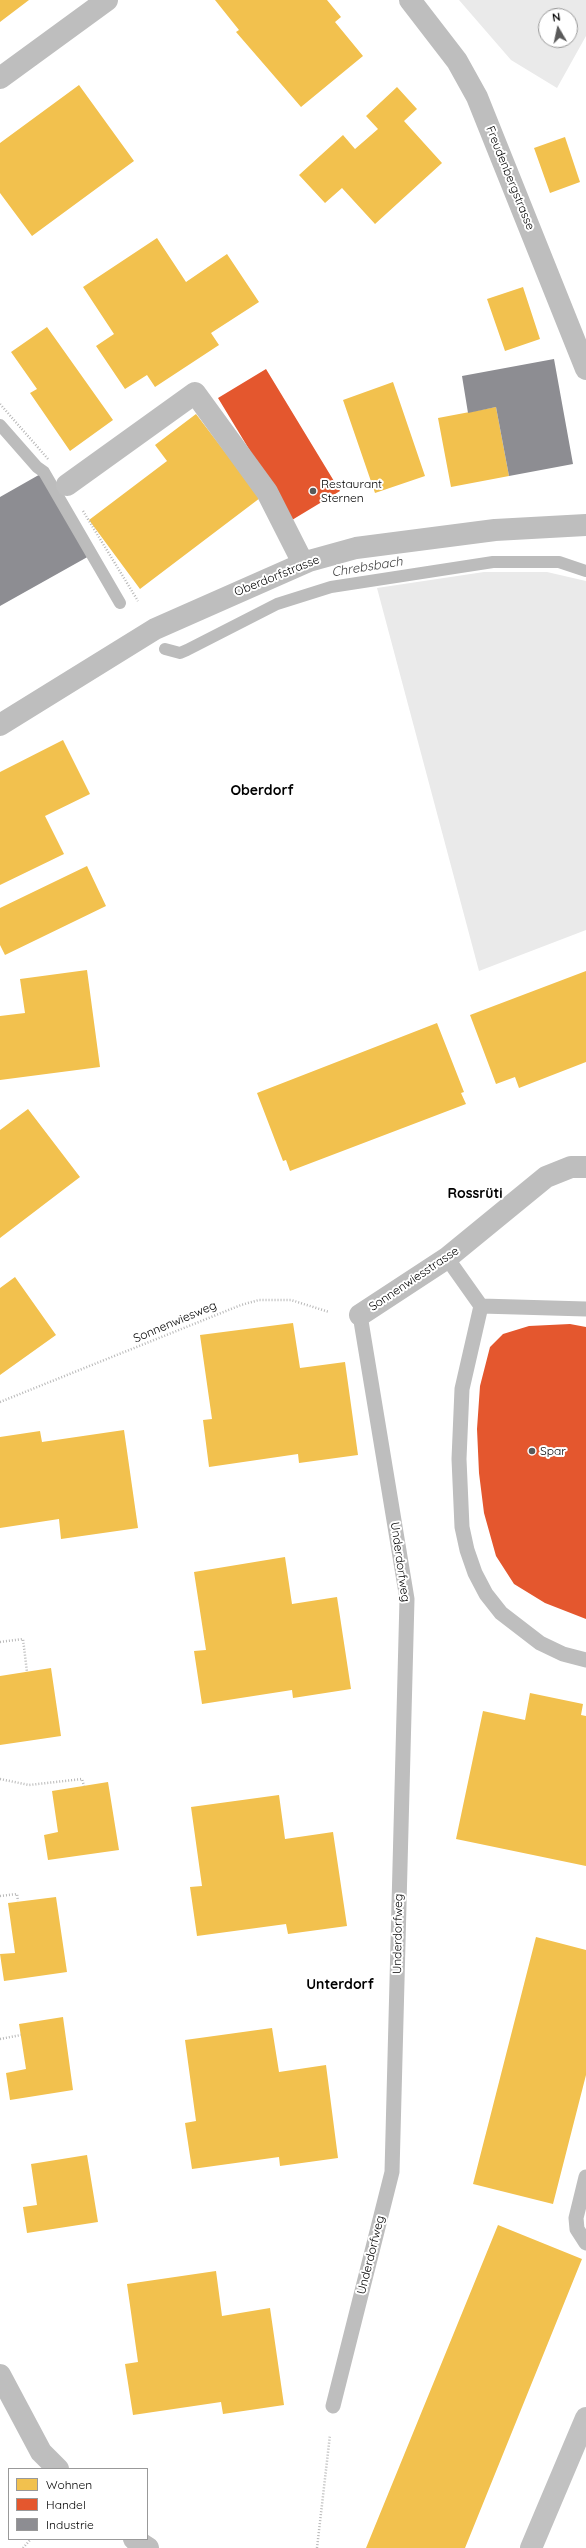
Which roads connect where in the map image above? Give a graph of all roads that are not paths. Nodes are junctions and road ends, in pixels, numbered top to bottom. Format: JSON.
{"nodes":[{"id":1,"x":107,"y":0,"type":"edge"},
{"id":2,"x":410,"y":0,"type":"edge"},
{"id":3,"x":0,"y":78,"type":"edge"},
{"id":4,"x":586,"y":369,"type":"edge"},
{"id":5,"x":66,"y":485,"type":"dead end"},
{"id":6,"x":586,"y":525,"type":"edge"},
{"id":7,"x":303,"y":563,"type":"junction"},
{"id":8,"x":0,"y":726,"type":"edge"},
{"id":9,"x":586,"y":1167,"type":"edge"},
{"id":10,"x":447,"y":1258,"type":"junction"},
{"id":11,"x":481,"y":1306,"type":"junction"},
{"id":12,"x":586,"y":1309,"type":"edge"},
{"id":13,"x":360,"y":1315,"type":"joint"},
{"id":14,"x":586,"y":1660,"type":"edge"},
{"id":15,"x":586,"y":2177,"type":"edge"},
{"id":16,"x":586,"y":2243,"type":"edge"},
{"id":17,"x":0,"y":2375,"type":"edge"},
{"id":18,"x":333,"y":2406,"type":"road end"},
{"id":19,"x":586,"y":2418,"type":"edge"},
{"id":20,"x":57,"y":2468,"type":"edge"},
{"id":21,"x":136,"y":2540,"type":"edge"},
{"id":22,"x":148,"y":2548,"type":"edge"},
{"id":23,"x":531,"y":2548,"type":"edge"}],
"edges":[{"from":1,"to":3,"type":"street"},
{"from":2,"to":4,"type":"street","name":"Freudenbergstrasse"},
{"from":5,"to":7,"type":"street"},
{"from":6,"to":7,"type":"street","name":"Oberdorfstrasse"},
{"from":7,"to":8,"type":"street","name":"Oberdorfstrasse"},
{"from":9,"to":10,"type":"street","name":"Sonnenwiesstrasse"},
{"from":10,"to":11,"type":"lane"},
{"from":10,"to":13,"type":"street","name":"Sonnenwiesstrasse"},
{"from":11,"to":12,"type":"lane"},
{"from":11,"to":14,"type":"lane"},
{"from":13,"to":18,"type":"lane","name":"Underdorfweg"},
{"from":15,"to":16,"type":"lane"},
{"from":17,"to":20,"type":"street"},
{"from":19,"to":23,"type":"main road"},
{"from":21,"to":22,"type":"street"}]}
